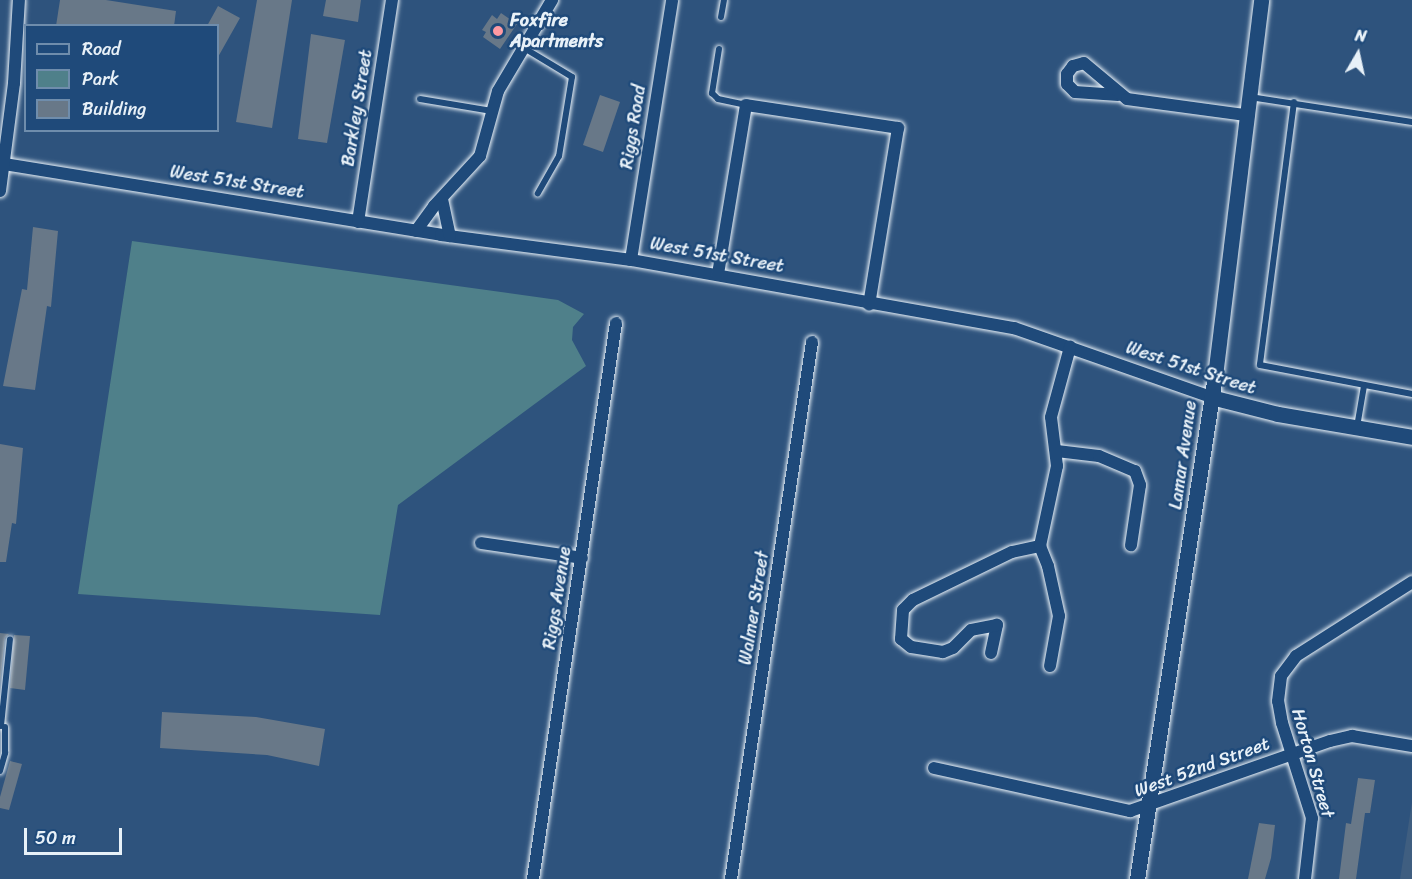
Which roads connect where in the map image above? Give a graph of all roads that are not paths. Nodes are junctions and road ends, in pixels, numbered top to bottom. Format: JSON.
{"nodes":[{"id":1,"x":19,"y":0,"type":"edge"},
{"id":2,"x":392,"y":0,"type":"edge"},
{"id":3,"x":552,"y":0,"type":"edge"},
{"id":4,"x":672,"y":0,"type":"edge"},
{"id":5,"x":724,"y":0,"type":"edge"},
{"id":6,"x":1261,"y":0,"type":"edge"},
{"id":7,"x":721,"y":17,"type":"dead end"},
{"id":8,"x":524,"y":48,"type":"junction"},
{"id":9,"x":719,"y":49,"type":"dead end"},
{"id":10,"x":1118,"y":95,"type":"dead end"},
{"id":11,"x":1249,"y":97,"type":"junction"},
{"id":12,"x":420,"y":99,"type":"dead end"},
{"id":13,"x":1294,"y":102,"type":"junction"},
{"id":14,"x":746,"y":105,"type":"junction"},
{"id":15,"x":492,"y":111,"type":"junction"},
{"id":16,"x":1246,"y":115,"type":"junction"},
{"id":17,"x":1412,"y":122,"type":"edge"},
{"id":18,"x":4,"y":164,"type":"junction"},
{"id":19,"x":0,"y":191,"type":"edge"},
{"id":20,"x":538,"y":193,"type":"dead end"},
{"id":21,"x":442,"y":199,"type":"junction"},
{"id":22,"x":358,"y":222,"type":"junction"},
{"id":23,"x":416,"y":231,"type":"junction"},
{"id":24,"x":450,"y":236,"type":"junction"},
{"id":25,"x":631,"y":260,"type":"junction"},
{"id":26,"x":718,"y":274,"type":"junction"},
{"id":27,"x":869,"y":305,"type":"junction"},
{"id":28,"x":616,"y":323,"type":"dead end"},
{"id":29,"x":812,"y":342,"type":"dead end"},
{"id":30,"x":1070,"y":347,"type":"junction"},
{"id":31,"x":1364,"y":386,"type":"junction"},
{"id":32,"x":1412,"y":394,"type":"edge"},
{"id":33,"x":1211,"y":397,"type":"junction"},
{"id":34,"x":1357,"y":428,"type":"junction"},
{"id":35,"x":1412,"y":437,"type":"edge"},
{"id":36,"x":1058,"y":451,"type":"junction"},
{"id":37,"x":481,"y":543,"type":"dead end"},
{"id":38,"x":1131,"y":545,"type":"dead end"},
{"id":39,"x":1040,"y":546,"type":"junction"},
{"id":40,"x":582,"y":558,"type":"junction"},
{"id":41,"x":1412,"y":582,"type":"edge"},
{"id":42,"x":10,"y":639,"type":"dead end"},
{"id":43,"x":991,"y":652,"type":"dead end"},
{"id":44,"x":1050,"y":666,"type":"dead end"},
{"id":45,"x":1412,"y":746,"type":"edge"},
{"id":46,"x":1294,"y":754,"type":"junction"},
{"id":47,"x":934,"y":768,"type":"dead end"},
{"id":48,"x":0,"y":771,"type":"edge"},
{"id":49,"x":1149,"y":804,"type":"junction"},
{"id":50,"x":533,"y":879,"type":"edge"},
{"id":51,"x":731,"y":879,"type":"edge"},
{"id":52,"x":1137,"y":879,"type":"edge"},
{"id":53,"x":1305,"y":879,"type":"edge"}],
"edges":[{"from":1,"to":18,"type":"street"},
{"from":2,"to":22,"type":"street","name":"Barkley Street"},
{"from":3,"to":8,"type":"street"},
{"from":4,"to":25,"type":"street","name":"Riggs Road"},
{"from":5,"to":7,"type":"lane"},
{"from":6,"to":11,"type":"street","name":"Lamar Avenue"},
{"from":8,"to":15,"type":"street"},
{"from":8,"to":20,"type":"lane"},
{"from":9,"to":14,"type":"lane"},
{"from":10,"to":16,"type":"street"},
{"from":11,"to":13,"type":"lane"},
{"from":11,"to":16,"type":"street","name":"Lamar Avenue"},
{"from":12,"to":15,"type":"lane"},
{"from":13,"to":17,"type":"lane"},
{"from":13,"to":31,"type":"lane"},
{"from":14,"to":26,"type":"street"},
{"from":14,"to":27,"type":"street"},
{"from":15,"to":21,"type":"street"},
{"from":16,"to":33,"type":"street","name":"Lamar Avenue"},
{"from":18,"to":19,"type":"street"},
{"from":18,"to":22,"type":"street","name":"West 51st Street"},
{"from":21,"to":23,"type":"street"},
{"from":21,"to":24,"type":"street"},
{"from":22,"to":23,"type":"street","name":"West 51st Street"},
{"from":23,"to":24,"type":"street","name":"West 51st Street"},
{"from":24,"to":25,"type":"street","name":"West 51st Street"},
{"from":25,"to":26,"type":"street","name":"West 51st Street"},
{"from":26,"to":27,"type":"street","name":"West 51st Street"},
{"from":27,"to":30,"type":"street","name":"West 51st Street"},
{"from":28,"to":40,"type":"street","name":"Riggs Avenue"},
{"from":29,"to":51,"type":"street","name":"Walmer Street"},
{"from":30,"to":33,"type":"street","name":"West 51st Street"},
{"from":30,"to":36,"type":"street"},
{"from":31,"to":32,"type":"lane"},
{"from":31,"to":34,"type":"lane"},
{"from":33,"to":34,"type":"street","name":"West 51st Street"},
{"from":33,"to":49,"type":"street","name":"Lamar Avenue"},
{"from":34,"to":35,"type":"street","name":"West 51st Street"},
{"from":36,"to":38,"type":"street"},
{"from":36,"to":39,"type":"street"},
{"from":37,"to":40,"type":"street"},
{"from":39,"to":43,"type":"street"},
{"from":39,"to":44,"type":"street"},
{"from":40,"to":50,"type":"street","name":"Riggs Avenue"},
{"from":41,"to":46,"type":"street","name":"Horton Street"},
{"from":42,"to":48,"type":"lane"},
{"from":45,"to":46,"type":"street","name":"West 52nd Street"},
{"from":46,"to":49,"type":"street","name":"West 52nd Street"},
{"from":46,"to":53,"type":"street","name":"Horton Street"},
{"from":47,"to":49,"type":"street","name":"West 52nd Street"},
{"from":49,"to":52,"type":"street","name":"Lamar Avenue"}]}
